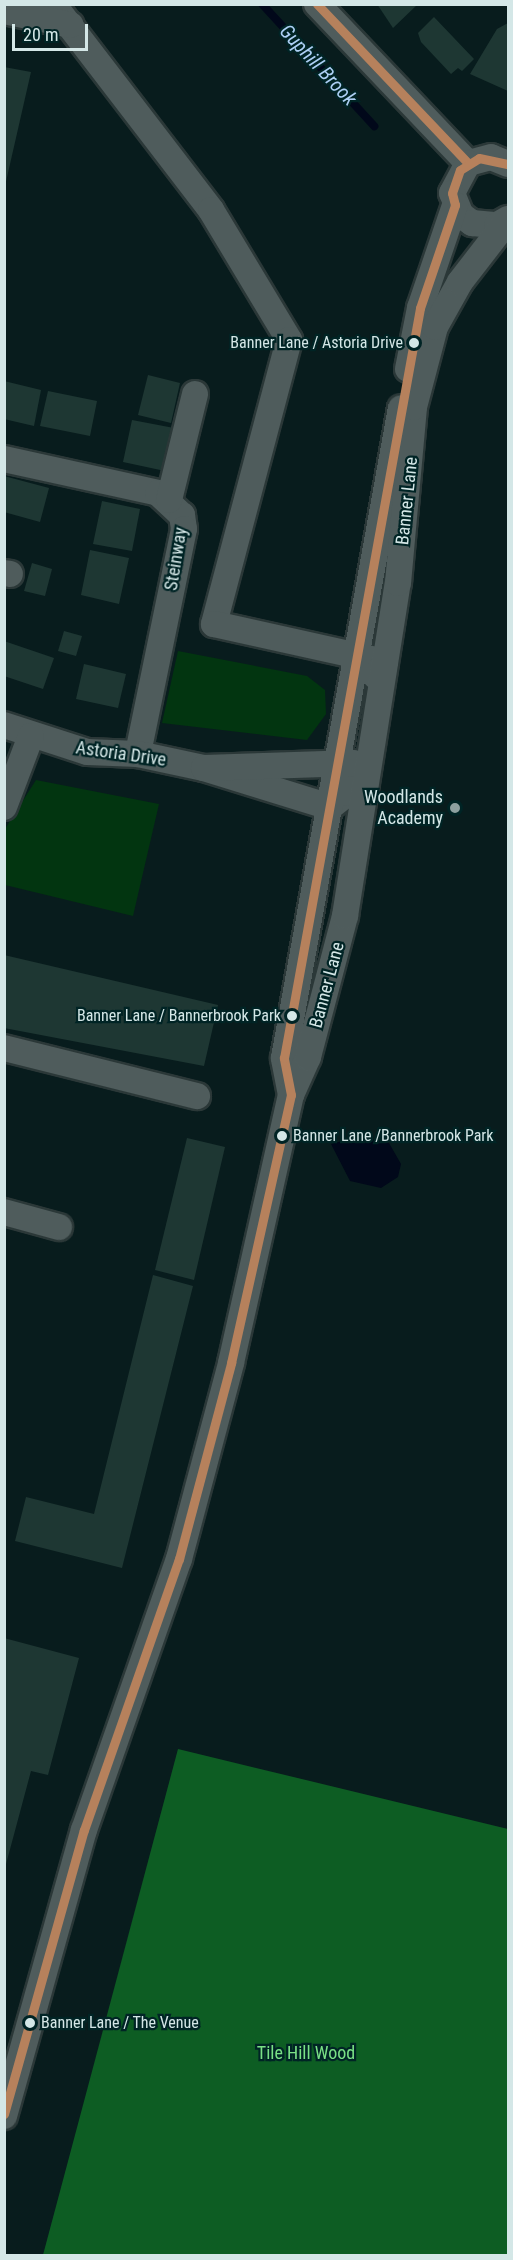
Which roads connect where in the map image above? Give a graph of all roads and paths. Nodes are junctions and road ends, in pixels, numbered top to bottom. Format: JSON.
{"nodes":[{"id":1,"x":53,"y":4,"type":"edge"},
{"id":2,"x":317,"y":4,"type":"edge"},
{"id":3,"x":4,"y":11,"type":"edge"},
{"id":4,"x":71,"y":25,"type":"junction"},
{"id":5,"x":468,"y":163,"type":"junction"},
{"id":6,"x":508,"y":164,"type":"edge"},
{"id":7,"x":455,"y":205,"type":"junction"},
{"id":8,"x":508,"y":220,"type":"edge"},
{"id":9,"x":195,"y":394,"type":"dead end"},
{"id":10,"x":4,"y":459,"type":"edge"},
{"id":11,"x":169,"y":500,"type":"junction"},
{"id":12,"x":354,"y":657,"type":"junction"},
{"id":13,"x":385,"y":662,"type":"junction"},
{"id":14,"x":4,"y":725,"type":"edge"},
{"id":15,"x":32,"y":736,"type":"junction"},
{"id":16,"x":138,"y":754,"type":"junction"},
{"id":17,"x":354,"y":763,"type":"junction"},
{"id":18,"x":204,"y":768,"type":"junction"},
{"id":19,"x":4,"y":807,"type":"edge"},
{"id":20,"x":330,"y":807,"type":"junction"},
{"id":21,"x":4,"y":1047,"type":"edge"},
{"id":22,"x":291,"y":1095,"type":"junction"},
{"id":23,"x":196,"y":1096,"type":"dead end"},
{"id":24,"x":5,"y":1215,"type":"edge"},
{"id":25,"x":59,"y":1227,"type":"dead end"},
{"id":26,"x":4,"y":2116,"type":"edge"}],
"edges":[{"from":1,"to":4,"type":"street"},
{"from":2,"to":5,"type":"street"},
{"from":3,"to":4,"type":"street"},
{"from":4,"to":12,"type":"street"},
{"from":5,"to":6,"type":"street"},
{"from":5,"to":7,"type":"street","name":"Banner Lane"},
{"from":7,"to":8,"type":"street"},
{"from":7,"to":12,"type":"street","name":"Banner Lane"},
{"from":8,"to":13,"type":"street","name":"Banner Lane"},
{"from":9,"to":11,"type":"street"},
{"from":10,"to":11,"type":"street","name":"Steinway"},
{"from":11,"to":16,"type":"street","name":"Steinway"},
{"from":12,"to":13,"type":"street"},
{"from":12,"to":17,"type":"street","name":"Banner Lane"},
{"from":13,"to":17,"type":"street","name":"Banner Lane"},
{"from":14,"to":15,"type":"street","name":"Astoria Drive"},
{"from":15,"to":16,"type":"street","name":"Astoria Drive"},
{"from":15,"to":19,"type":"street"},
{"from":16,"to":18,"type":"street","name":"Astoria Drive"},
{"from":17,"to":18,"type":"street","name":"Astoria Drive"},
{"from":17,"to":20,"type":"street","name":"Banner Lane"},
{"from":17,"to":22,"type":"street","name":"Banner Lane"},
{"from":18,"to":20,"type":"street","name":"Astoria Drive"},
{"from":20,"to":22,"type":"street","name":"Banner Lane"},
{"from":21,"to":23,"type":"street"},
{"from":22,"to":26,"type":"street","name":"Banner Lane"},
{"from":24,"to":25,"type":"street"}]}
